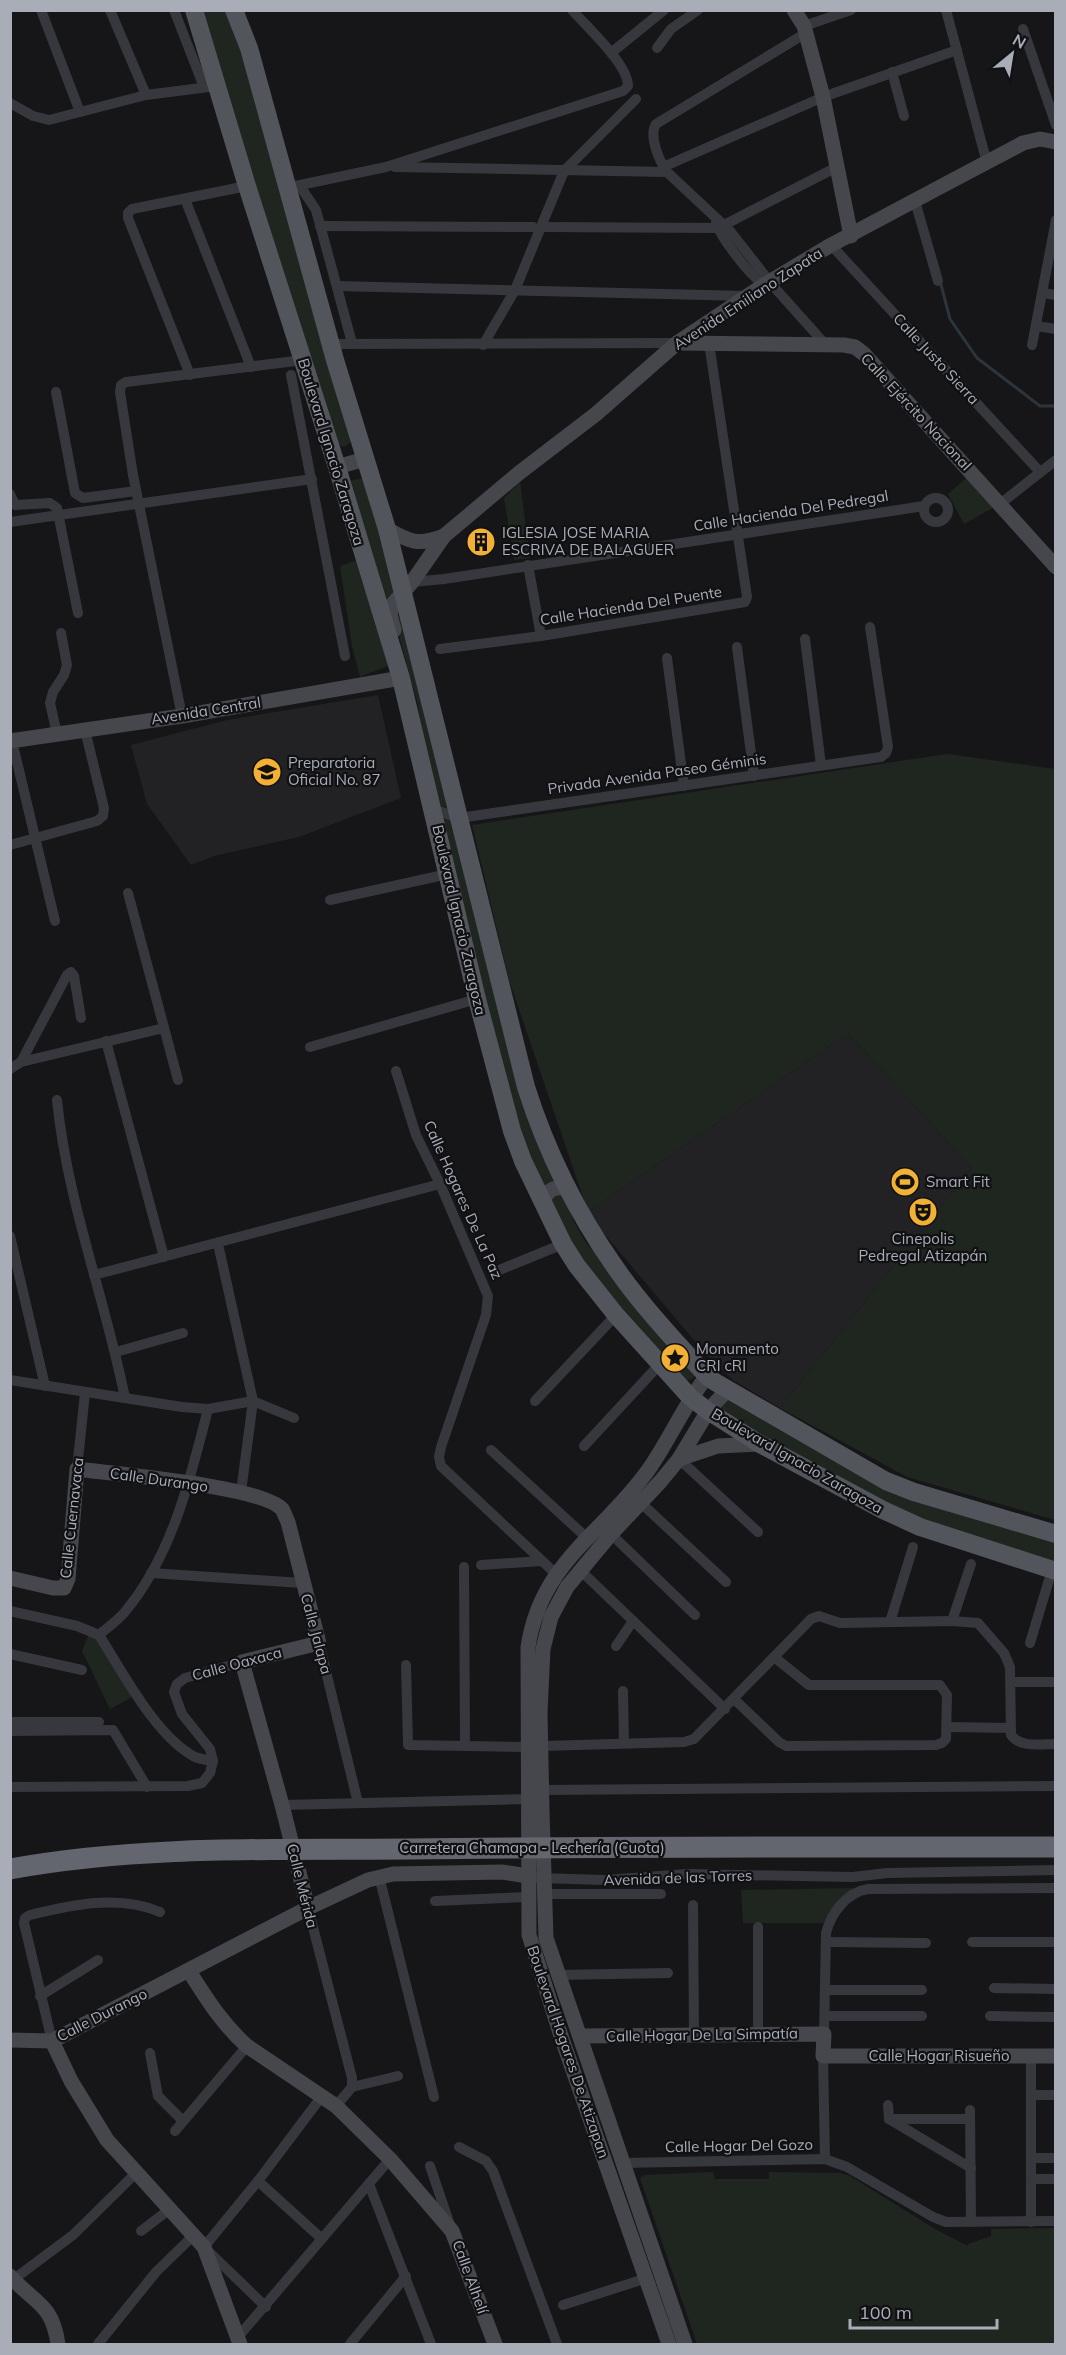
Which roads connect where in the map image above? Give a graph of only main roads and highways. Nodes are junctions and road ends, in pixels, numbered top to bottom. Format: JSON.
{"nodes":[{"id":1,"x":194,"y":10,"type":"edge"},
{"id":2,"x":234,"y":10,"type":"edge"},
{"id":3,"x":1056,"y":1534,"type":"edge"},
{"id":4,"x":1054,"y":1571,"type":"edge"},
{"id":5,"x":1056,"y":1833,"type":"edge"},
{"id":6,"x":1056,"y":1847,"type":"edge"},
{"id":7,"x":10,"y":1856,"type":"edge"},
{"id":8,"x":10,"y":1869,"type":"edge"}],
"edges":[{"from":1,"to":4,"type":"main road","name":"Boulevard Ignacio Zaragoza"},
{"from":2,"to":3,"type":"main road","name":"Boulevard Ignacio Zaragoza"},
{"from":5,"to":7,"type":"highway","name":"Carretera Chamapa - Lechería (Cuota)"},
{"from":6,"to":8,"type":"highway","name":"Carretera Chamapa - Lechería (Cuota)"}]}
